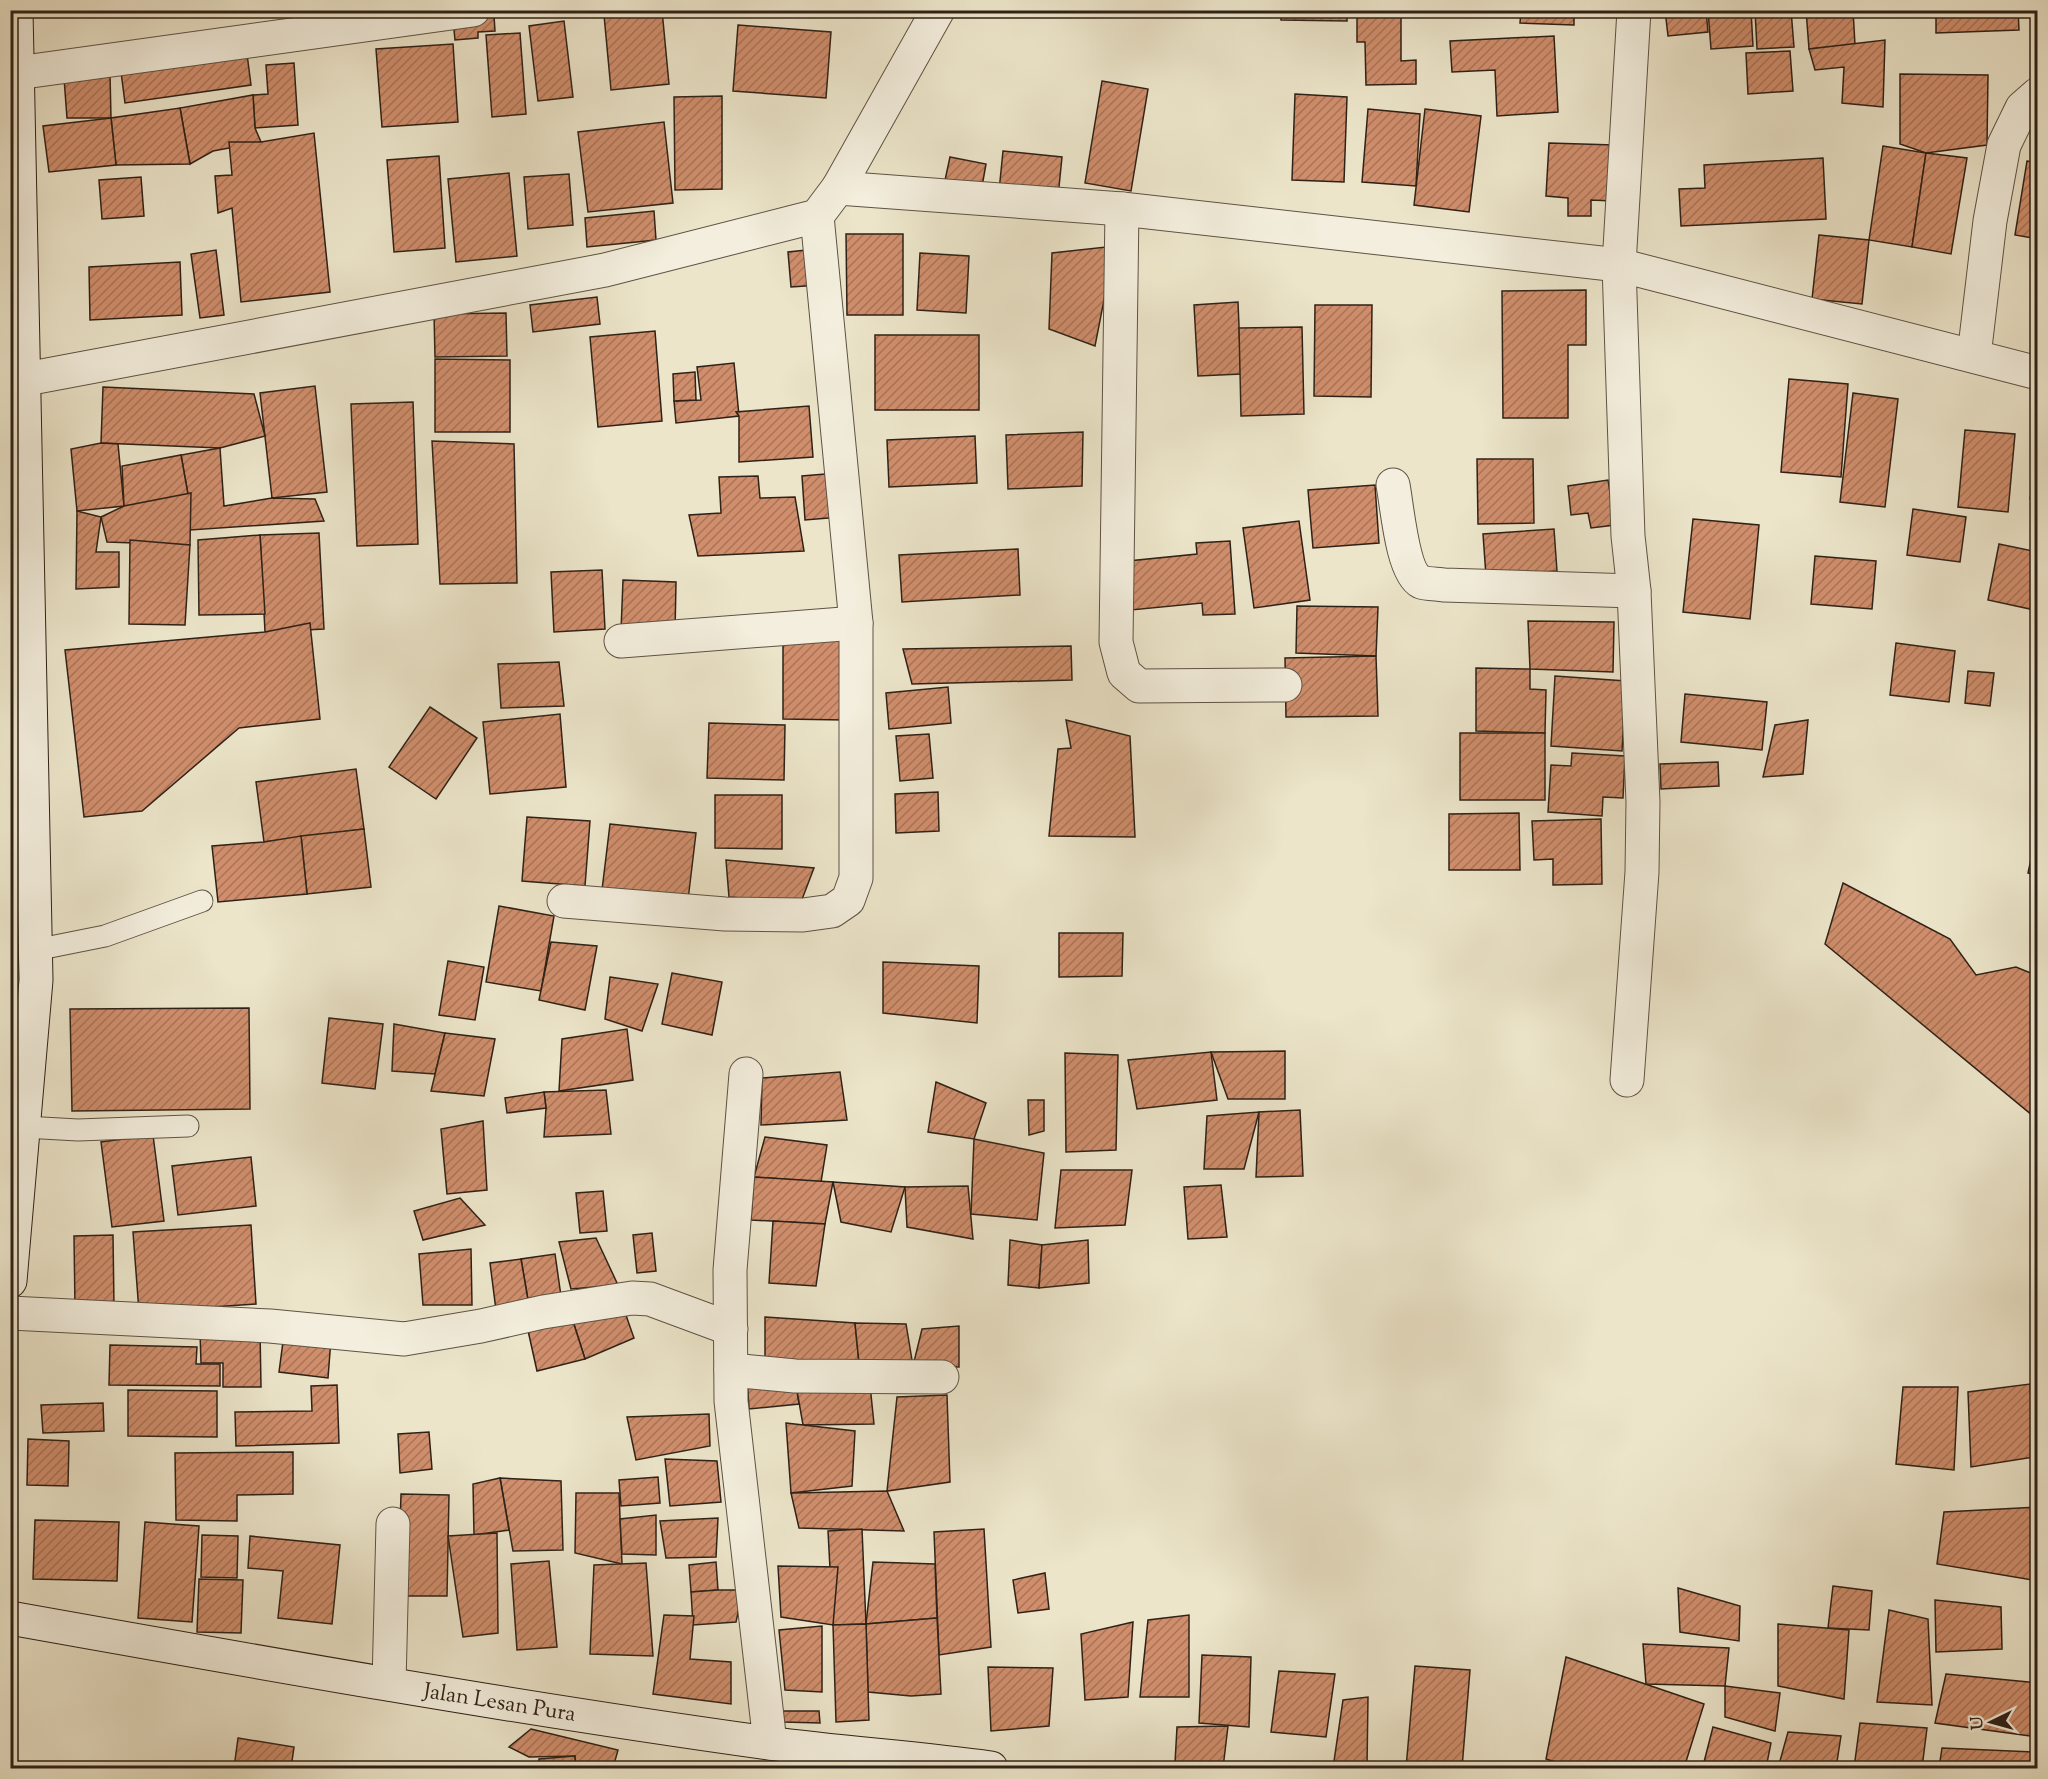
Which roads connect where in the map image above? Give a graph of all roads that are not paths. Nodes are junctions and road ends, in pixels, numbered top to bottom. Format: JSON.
{"nodes":[{"id":1,"x":16,"y":10,"type":"edge"},
{"id":2,"x":474,"y":10,"type":"edge"},
{"id":3,"x":938,"y":10,"type":"edge"},
{"id":4,"x":1634,"y":10,"type":"edge"},
{"id":5,"x":17,"y":73,"type":"junction"},
{"id":6,"x":2037,"y":94,"type":"edge"},
{"id":7,"x":838,"y":188,"type":"junction"},
{"id":8,"x":1122,"y":209,"type":"junction"},
{"id":9,"x":818,"y":216,"type":"junction"},
{"id":10,"x":1619,"y":265,"type":"junction"},
{"id":11,"x":1974,"y":356,"type":"junction"},
{"id":12,"x":2037,"y":373,"type":"edge"},
{"id":13,"x":17,"y":382,"type":"edge"},
{"id":14,"x":1393,"y":485,"type":"dead end"},
{"id":15,"x":1634,"y":591,"type":"junction"},
{"id":16,"x":856,"y":623,"type":"junction"},
{"id":17,"x":621,"y":640,"type":"dead end"},
{"id":18,"x":1285,"y":685,"type":"dead end"},
{"id":19,"x":202,"y":901,"type":"dead end"},
{"id":20,"x":564,"y":901,"type":"dead end"},
{"id":21,"x":35,"y":950,"type":"junction"},
{"id":22,"x":746,"y":1074,"type":"dead end"},
{"id":23,"x":1627,"y":1080,"type":"dead end"},
{"id":24,"x":188,"y":1126,"type":"dead end"},
{"id":25,"x":24,"y":1127,"type":"junction"},
{"id":26,"x":10,"y":1281,"type":"edge"},
{"id":27,"x":10,"y":1313,"type":"edge"},
{"id":28,"x":731,"y":1329,"type":"junction"},
{"id":29,"x":731,"y":1370,"type":"junction"},
{"id":30,"x":942,"y":1377,"type":"dead end"},
{"id":31,"x":393,"y":1524,"type":"dead end"},
{"id":32,"x":10,"y":1618,"type":"edge"},
{"id":33,"x":389,"y":1684,"type":"junction"},
{"id":34,"x":770,"y":1743,"type":"junction"},
{"id":35,"x":916,"y":1763,"type":"edge"},
{"id":36,"x":991,"y":1768,"type":"edge"}],
"edges":[{"from":1,"to":5,"type":"street"},
{"from":2,"to":5,"type":"street"},
{"from":3,"to":7,"type":"street"},
{"from":4,"to":10,"type":"street"},
{"from":5,"to":13,"type":"street"},
{"from":6,"to":11,"type":"street"},
{"from":7,"to":8,"type":"street"},
{"from":7,"to":9,"type":"street"},
{"from":8,"to":10,"type":"street"},
{"from":8,"to":18,"type":"street"},
{"from":9,"to":13,"type":"street"},
{"from":9,"to":16,"type":"street"},
{"from":10,"to":11,"type":"street"},
{"from":10,"to":15,"type":"street"},
{"from":11,"to":12,"type":"street"},
{"from":13,"to":21,"type":"street"},
{"from":14,"to":15,"type":"street"},
{"from":15,"to":23,"type":"street"},
{"from":16,"to":17,"type":"street"},
{"from":16,"to":20,"type":"street"},
{"from":19,"to":21,"type":"lane"},
{"from":21,"to":25,"type":"street"},
{"from":22,"to":28,"type":"street"},
{"from":24,"to":25,"type":"lane"},
{"from":25,"to":26,"type":"street"},
{"from":27,"to":28,"type":"street"},
{"from":28,"to":29,"type":"street"},
{"from":29,"to":30,"type":"street"},
{"from":29,"to":34,"type":"street"},
{"from":31,"to":33,"type":"street"},
{"from":32,"to":33,"type":"street","name":"Jalan Lesan Pura"},
{"from":33,"to":34,"type":"street","name":"Jalan Lesan Pura"},
{"from":34,"to":35,"type":"street","name":"Jalan Lesan Pura"},
{"from":35,"to":36,"type":"street","name":"Jalan Lesan Pura"}]}
